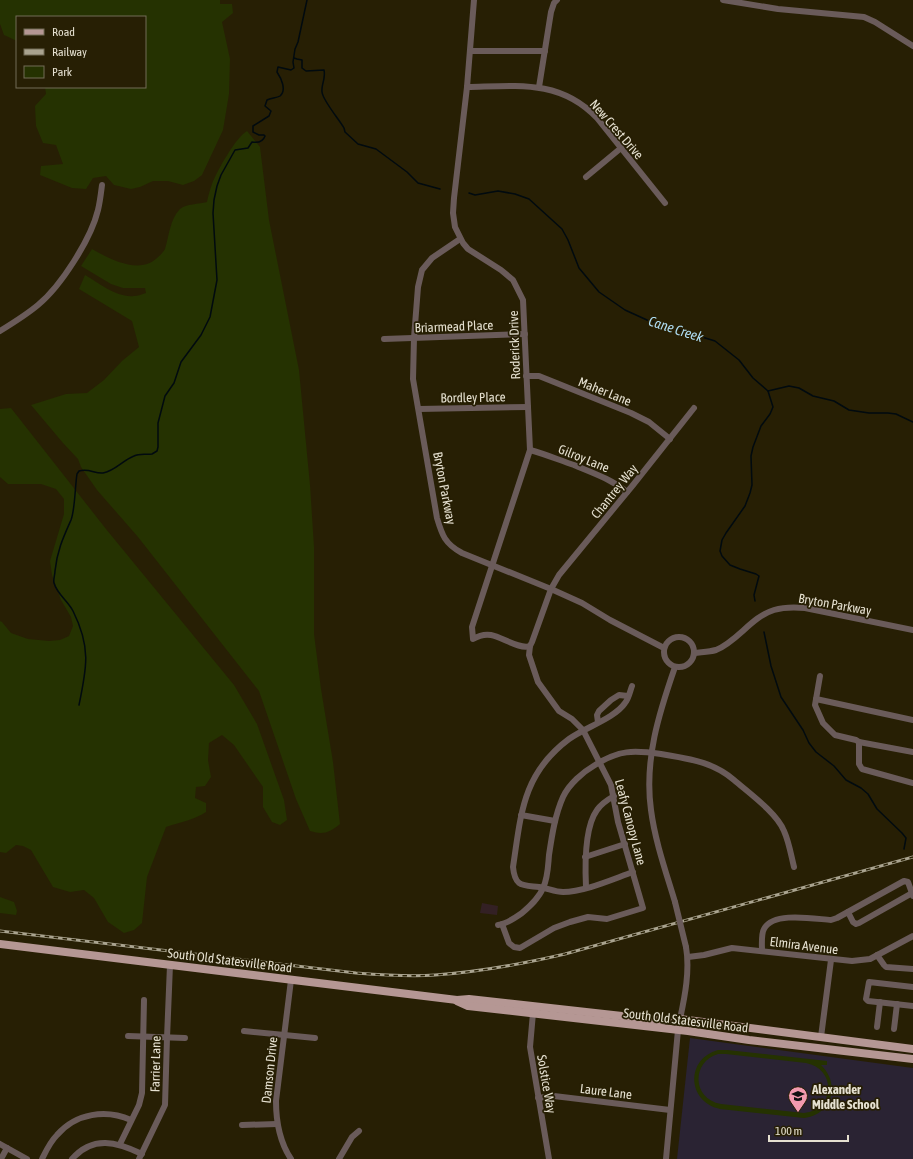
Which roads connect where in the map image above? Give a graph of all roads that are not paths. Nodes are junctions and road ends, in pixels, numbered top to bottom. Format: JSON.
{"nodes":[{"id":1,"x":474,"y":0,"type":"edge"},
{"id":2,"x":558,"y":0,"type":"edge"},
{"id":3,"x":722,"y":0,"type":"edge"},
{"id":4,"x":913,"y":46,"type":"edge"},
{"id":5,"x":470,"y":51,"type":"junction"},
{"id":6,"x":544,"y":51,"type":"junction"},
{"id":7,"x":467,"y":87,"type":"junction"},
{"id":8,"x":539,"y":87,"type":"junction"},
{"id":9,"x":621,"y":148,"type":"junction"},
{"id":10,"x":586,"y":177,"type":"dead end"},
{"id":11,"x":102,"y":185,"type":"dead end"},
{"id":12,"x":665,"y":203,"type":"dead end"},
{"id":13,"x":460,"y":239,"type":"junction"},
{"id":14,"x":0,"y":331,"type":"edge"},
{"id":15,"x":525,"y":334,"type":"junction"},
{"id":16,"x":384,"y":339,"type":"dead end"},
{"id":17,"x":414,"y":339,"type":"junction"},
{"id":18,"x":526,"y":376,"type":"junction"},
{"id":19,"x":528,"y":407,"type":"junction"},
{"id":20,"x":694,"y":408,"type":"dead end"},
{"id":21,"x":419,"y":409,"type":"junction"},
{"id":22,"x":670,"y":439,"type":"junction"},
{"id":23,"x":530,"y":450,"type":"junction"},
{"id":24,"x":627,"y":492,"type":"junction"},
{"id":25,"x":492,"y":564,"type":"junction"},
{"id":26,"x":551,"y":588,"type":"junction"},
{"id":27,"x":913,"y":630,"type":"edge"},
{"id":28,"x":530,"y":646,"type":"junction"},
{"id":29,"x":664,"y":648,"type":"junction"},
{"id":30,"x":694,"y":653,"type":"junction"},
{"id":31,"x":675,"y":667,"type":"junction"},
{"id":32,"x":820,"y":676,"type":"dead end"},
{"id":33,"x":632,"y":686,"type":"dead end"},
{"id":34,"x":628,"y":696,"type":"junction"},
{"id":35,"x":816,"y":699,"type":"junction"},
{"id":36,"x":913,"y":720,"type":"edge"},
{"id":37,"x":598,"y":722,"type":"junction"},
{"id":38,"x":583,"y":730,"type":"junction"},
{"id":39,"x":859,"y":742,"type":"junction"},
{"id":40,"x":913,"y":752,"type":"edge"},
{"id":41,"x":651,"y":753,"type":"junction"},
{"id":42,"x":600,"y":762,"type":"junction"},
{"id":43,"x":913,"y":783,"type":"edge"},
{"id":44,"x":614,"y":796,"type":"junction"},
{"id":45,"x":521,"y":815,"type":"junction"},
{"id":46,"x":555,"y":821,"type":"junction"},
{"id":47,"x":625,"y":844,"type":"junction"},
{"id":48,"x":585,"y":857,"type":"junction"},
{"id":49,"x":794,"y":866,"type":"dead end"},
{"id":50,"x":633,"y":872,"type":"junction"},
{"id":51,"x":586,"y":887,"type":"junction"},
{"id":52,"x":543,"y":888,"type":"junction"},
{"id":53,"x":912,"y":895,"type":"edge"},
{"id":54,"x":848,"y":912,"type":"junction"},
{"id":55,"x":913,"y":936,"type":"edge"},
{"id":56,"x":0,"y":944,"type":"edge"},
{"id":57,"x":762,"y":951,"type":"junction"},
{"id":58,"x":877,"y":955,"type":"junction"},
{"id":59,"x":688,"y":957,"type":"junction"},
{"id":60,"x":831,"y":960,"type":"junction"},
{"id":61,"x":170,"y":965,"type":"junction"},
{"id":62,"x":913,"y":969,"type":"edge"},
{"id":63,"x":291,"y":980,"type":"junction"},
{"id":64,"x":913,"y":987,"type":"edge"},
{"id":65,"x":144,"y":1000,"type":"dead end"},
{"id":66,"x":456,"y":1000,"type":"junction"},
{"id":67,"x":880,"y":1002,"type":"junction"},
{"id":68,"x":897,"y":1004,"type":"junction"},
{"id":69,"x":913,"y":1006,"type":"edge"},
{"id":70,"x":534,"y":1013,"type":"junction"},
{"id":71,"x":680,"y":1019,"type":"junction"},
{"id":72,"x":609,"y":1022,"type":"junction"},
{"id":73,"x":733,"y":1026,"type":"junction"},
{"id":74,"x":877,"y":1027,"type":"dead end"},
{"id":75,"x":894,"y":1029,"type":"dead end"},
{"id":76,"x":244,"y":1030,"type":"dead end"},
{"id":77,"x":678,"y":1030,"type":"junction"},
{"id":78,"x":284,"y":1035,"type":"junction"},
{"id":79,"x":128,"y":1036,"type":"dead end"},
{"id":80,"x":143,"y":1037,"type":"junction"},
{"id":81,"x":821,"y":1037,"type":"junction"},
{"id":82,"x":167,"y":1038,"type":"junction"},
{"id":83,"x":186,"y":1038,"type":"dead end"},
{"id":84,"x":315,"y":1038,"type":"dead end"},
{"id":85,"x":913,"y":1049,"type":"edge"},
{"id":86,"x":913,"y":1059,"type":"edge"},
{"id":87,"x":538,"y":1098,"type":"junction"},
{"id":88,"x":670,"y":1110,"type":"junction"},
{"id":89,"x":131,"y":1120,"type":"junction"},
{"id":90,"x":277,"y":1124,"type":"junction"},
{"id":91,"x":242,"y":1125,"type":"dead end"},
{"id":92,"x":360,"y":1131,"type":"dead end"},
{"id":93,"x":0,"y":1144,"type":"edge"},
{"id":94,"x":120,"y":1144,"type":"junction"},
{"id":95,"x":7,"y":1148,"type":"junction"},
{"id":96,"x":141,"y":1157,"type":"edge"},
{"id":97,"x":1,"y":1159,"type":"edge"},
{"id":98,"x":27,"y":1159,"type":"edge"},
{"id":99,"x":42,"y":1159,"type":"edge"},
{"id":100,"x":72,"y":1159,"type":"edge"},
{"id":101,"x":291,"y":1159,"type":"edge"},
{"id":102,"x":339,"y":1159,"type":"edge"},
{"id":103,"x":549,"y":1159,"type":"edge"},
{"id":104,"x":666,"y":1159,"type":"edge"}],
"edges":[{"from":1,"to":5,"type":"street","name":"Roderick Drive"},
{"from":2,"to":6,"type":"street"},
{"from":3,"to":4,"type":"street"},
{"from":5,"to":6,"type":"street"},
{"from":5,"to":7,"type":"street","name":"Roderick Drive"},
{"from":6,"to":8,"type":"street"},
{"from":7,"to":8,"type":"street","name":"New Crest Drive"},
{"from":7,"to":13,"type":"street","name":"Roderick Drive"},
{"from":8,"to":9,"type":"street","name":"New Crest Drive"},
{"from":9,"to":10,"type":"street"},
{"from":9,"to":12,"type":"street","name":"New Crest Drive"},
{"from":11,"to":14,"type":"street"},
{"from":13,"to":15,"type":"street","name":"Roderick Drive"},
{"from":13,"to":17,"type":"street","name":"Bryton Parkway"},
{"from":15,"to":17,"type":"street","name":"Briarmead Place"},
{"from":15,"to":18,"type":"street","name":"Roderick Drive"},
{"from":16,"to":17,"type":"street","name":"Briarmead Place"},
{"from":17,"to":21,"type":"street","name":"Bryton Parkway"},
{"from":18,"to":19,"type":"street","name":"Roderick Drive"},
{"from":18,"to":22,"type":"street","name":"Maher Lane"},
{"from":19,"to":21,"type":"street","name":"Bordley Place"},
{"from":19,"to":23,"type":"street","name":"Roderick Drive"},
{"from":20,"to":22,"type":"street","name":"Chantrey Way"},
{"from":21,"to":25,"type":"street","name":"Bryton Parkway"},
{"from":22,"to":24,"type":"street","name":"Chantrey Way"},
{"from":23,"to":24,"type":"street","name":"Gilroy Lane"},
{"from":23,"to":25,"type":"street","name":"Roderick Drive"},
{"from":24,"to":26,"type":"street","name":"Chantrey Way"},
{"from":25,"to":26,"type":"street","name":"Bryton Parkway"},
{"from":25,"to":28,"type":"street","name":"Roderick Drive"},
{"from":26,"to":28,"type":"street","name":"Chantrey Way"},
{"from":26,"to":29,"type":"street","name":"Bryton Parkway"},
{"from":27,"to":30,"type":"street","name":"Bryton Parkway"},
{"from":28,"to":38,"type":"street","name":"Leafy Canopy Lane"},
{"from":29,"to":30,"type":"street"},
{"from":29,"to":31,"type":"street"},
{"from":30,"to":31,"type":"street"},
{"from":31,"to":41,"type":"street"},
{"from":32,"to":35,"type":"street"},
{"from":33,"to":34,"type":"street"},
{"from":34,"to":37,"type":"street"},
{"from":34,"to":37,"type":"street"},
{"from":35,"to":36,"type":"street"},
{"from":35,"to":39,"type":"street"},
{"from":37,"to":38,"type":"street"},
{"from":38,"to":42,"type":"street","name":"Leafy Canopy Lane"},
{"from":38,"to":45,"type":"street"},
{"from":39,"to":40,"type":"street"},
{"from":39,"to":43,"type":"street"},
{"from":41,"to":42,"type":"street"},
{"from":41,"to":49,"type":"street"},
{"from":41,"to":59,"type":"street","bridge":true},
{"from":42,"to":44,"type":"street","name":"Leafy Canopy Lane"},
{"from":42,"to":46,"type":"street"},
{"from":44,"to":47,"type":"street","name":"Leafy Canopy Lane"},
{"from":44,"to":48,"type":"street"},
{"from":45,"to":46,"type":"street"},
{"from":45,"to":52,"type":"street"},
{"from":46,"to":52,"type":"street"},
{"from":47,"to":48,"type":"street"},
{"from":47,"to":50,"type":"street","name":"Leafy Canopy Lane"},
{"from":48,"to":51,"type":"street"},
{"from":50,"to":51,"type":"street"},
{"from":50,"to":52,"type":"street","name":"Leafy Canopy Lane"},
{"from":51,"to":52,"type":"street"},
{"from":53,"to":54,"type":"street"},
{"from":53,"to":54,"type":"street"},
{"from":54,"to":57,"type":"street"},
{"from":55,"to":58,"type":"street","name":"Elmira Avenue"},
{"from":56,"to":61,"type":"main road","name":"South Old Statesville Road"},
{"from":57,"to":59,"type":"street","name":"Elmira Avenue"},
{"from":57,"to":60,"type":"street","name":"Elmira Avenue"},
{"from":58,"to":60,"type":"street","name":"Elmira Avenue"},
{"from":58,"to":62,"type":"street"},
{"from":59,"to":71,"type":"street"},
{"from":60,"to":81,"type":"street"},
{"from":61,"to":63,"type":"main road","name":"South Old Statesville Road"},
{"from":61,"to":82,"type":"street","name":"Farrier Lane"},
{"from":63,"to":66,"type":"main road","name":"South Old Statesville Road"},
{"from":63,"to":78,"type":"street","name":"Damson Drive"},
{"from":64,"to":67,"type":"street"},
{"from":65,"to":80,"type":"street"},
{"from":66,"to":70,"type":"main road","name":"South Old Statesville Road"},
{"from":66,"to":71,"type":"main road","name":"South Old Statesville Road"},
{"from":67,"to":68,"type":"street"},
{"from":67,"to":74,"type":"street"},
{"from":68,"to":69,"type":"street"},
{"from":68,"to":75,"type":"street"},
{"from":70,"to":72,"type":"main road","name":"South Old Statesville Road"},
{"from":70,"to":87,"type":"street","name":"Solstice Way"},
{"from":71,"to":72,"type":"main road"},
{"from":71,"to":73,"type":"main road","name":"South Old Statesville Road"},
{"from":72,"to":77,"type":"main road","name":"South Old Statesville Road"},
{"from":73,"to":77,"type":"main road"},
{"from":73,"to":81,"type":"main road","name":"South Old Statesville Road"},
{"from":76,"to":78,"type":"street"},
{"from":77,"to":86,"type":"main road","name":"South Old Statesville Road"},
{"from":77,"to":88,"type":"street"},
{"from":78,"to":84,"type":"street"},
{"from":78,"to":90,"type":"street","name":"Damson Drive"},
{"from":79,"to":80,"type":"street"},
{"from":80,"to":82,"type":"street"},
{"from":80,"to":89,"type":"street"},
{"from":81,"to":85,"type":"main road","name":"South Old Statesville Road"},
{"from":82,"to":83,"type":"street"},
{"from":82,"to":96,"type":"street","name":"Farrier Lane"},
{"from":87,"to":88,"type":"street","name":"Laure Lane"},
{"from":87,"to":103,"type":"street","name":"Solstice Way"},
{"from":88,"to":104,"type":"street"},
{"from":89,"to":94,"type":"street"},
{"from":89,"to":99,"type":"street"},
{"from":90,"to":91,"type":"street"},
{"from":90,"to":101,"type":"street","name":"Damson Drive"},
{"from":92,"to":102,"type":"street"},
{"from":93,"to":95,"type":"street"},
{"from":94,"to":96,"type":"street"},
{"from":94,"to":100,"type":"street"},
{"from":95,"to":97,"type":"street"},
{"from":95,"to":98,"type":"street"}]}
